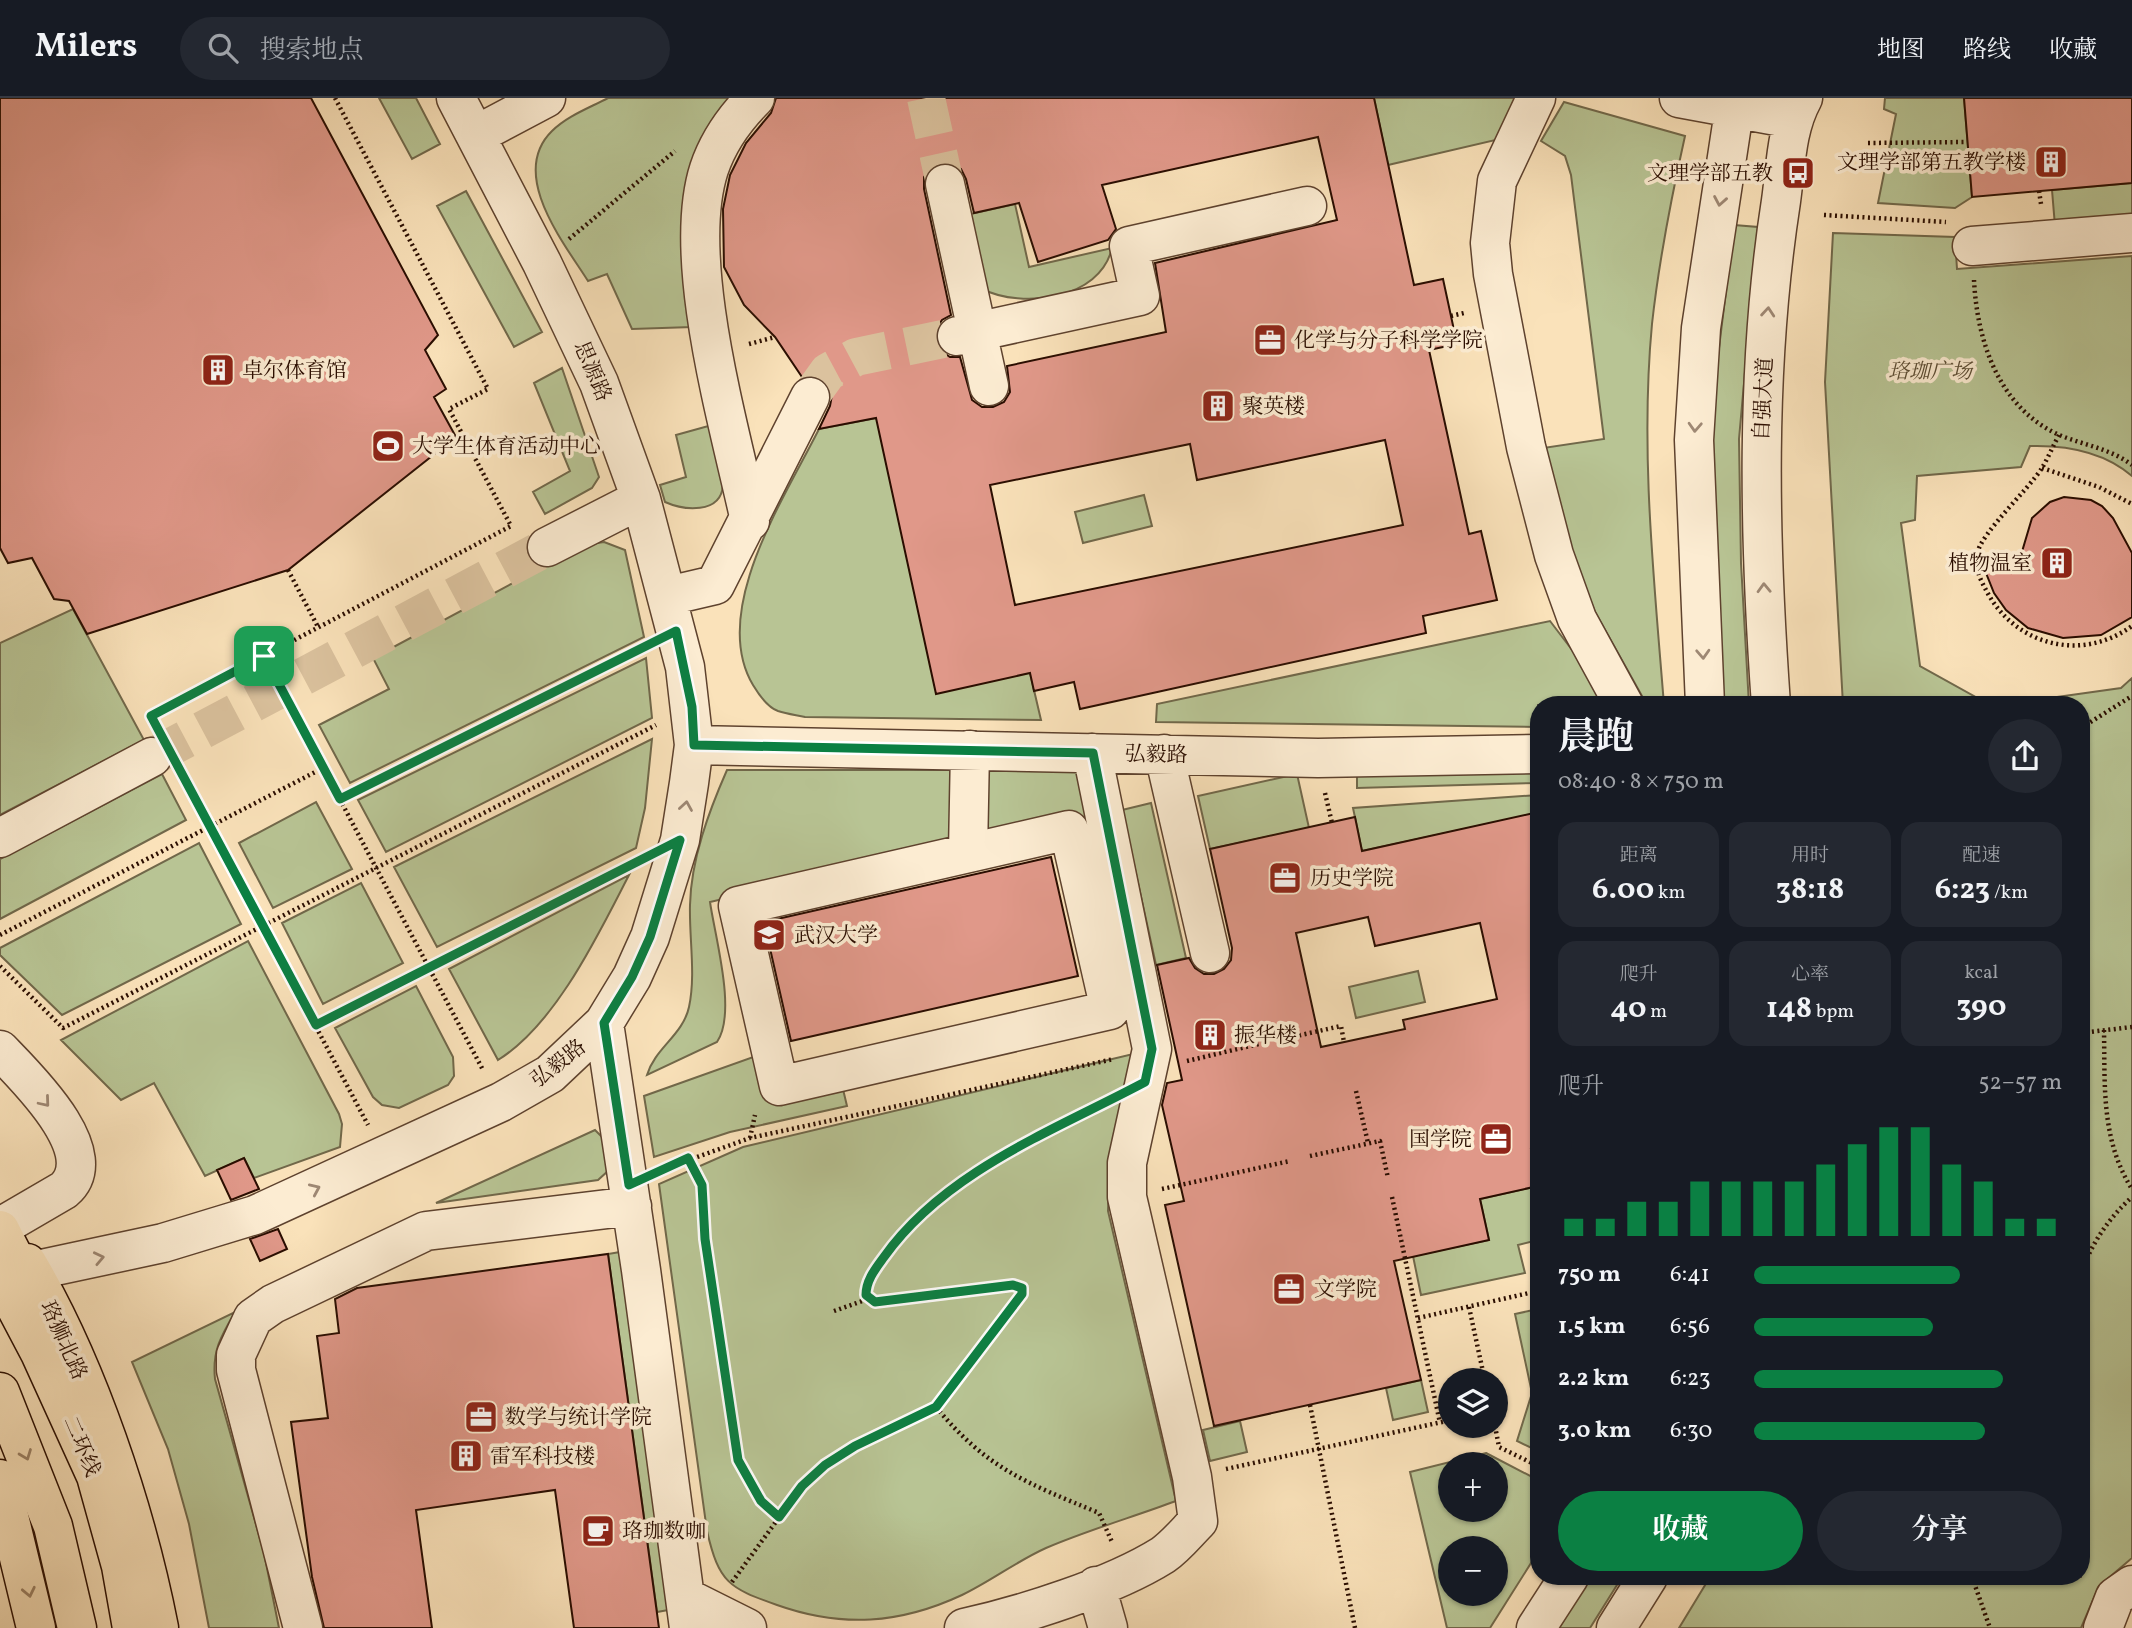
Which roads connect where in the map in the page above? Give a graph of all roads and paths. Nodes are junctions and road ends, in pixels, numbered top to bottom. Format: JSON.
{"nodes":[{"id":1,"x":335,"y":98,"type":"edge"},
{"id":2,"x":456,"y":98,"type":"edge"},
{"id":3,"x":546,"y":98,"type":"edge"},
{"id":4,"x":755,"y":98,"type":"edge"},
{"id":5,"x":1536,"y":98,"type":"edge"},
{"id":6,"x":1679,"y":98,"type":"edge"},
{"id":7,"x":1735,"y":104,"type":"edge"},
{"id":8,"x":1798,"y":108,"type":"edge"},
{"id":9,"x":476,"y":135,"type":"junction"},
{"id":10,"x":686,"y":142,"type":"dead end"},
{"id":11,"x":1967,"y":142,"type":"dead end"},
{"id":12,"x":1868,"y":143,"type":"dead end"},
{"id":13,"x":945,"y":184,"type":"tunnel mouth"},
{"id":14,"x":1307,"y":206,"type":"dead end"},
{"id":15,"x":1824,"y":215,"type":"dead end"},
{"id":16,"x":2132,"y":233,"type":"edge"},
{"id":17,"x":1963,"y":234,"type":"junction"},
{"id":18,"x":542,"y":262,"type":"junction"},
{"id":19,"x":967,"y":334,"type":"junction"},
{"id":20,"x":989,"y":386,"type":"dead end"},
{"id":21,"x":810,"y":397,"type":"tunnel mouth"},
{"id":22,"x":2059,"y":435,"type":"junction"},
{"id":23,"x":2132,"y":465,"type":"edge"},
{"id":24,"x":2042,"y":468,"type":"junction"},
{"id":25,"x":641,"y":499,"type":"junction"},
{"id":26,"x":2132,"y":504,"type":"edge"},
{"id":27,"x":750,"y":521,"type":"junction"},
{"id":28,"x":547,"y":547,"type":"tunnel mouth"},
{"id":29,"x":288,"y":570,"type":"dead end"},
{"id":30,"x":672,"y":613,"type":"junction"},
{"id":31,"x":2132,"y":626,"type":"edge"},
{"id":32,"x":318,"y":627,"type":"junction"},
{"id":33,"x":264,"y":656,"type":"junction"},
{"id":34,"x":1619,"y":696,"type":"edge"},
{"id":35,"x":1706,"y":696,"type":"edge"},
{"id":36,"x":1770,"y":696,"type":"edge"},
{"id":37,"x":2132,"y":696,"type":"edge"},
{"id":38,"x":692,"y":707,"type":"junction"},
{"id":39,"x":2090,"y":722,"type":"edge"},
{"id":40,"x":694,"y":745,"type":"junction"},
{"id":41,"x":163,"y":750,"type":"junction"},
{"id":42,"x":970,"y":750,"type":"junction"},
{"id":43,"x":1093,"y":753,"type":"junction"},
{"id":44,"x":1164,"y":754,"type":"junction"},
{"id":45,"x":1530,"y":754,"type":"edge"},
{"id":46,"x":323,"y":768,"type":"junction"},
{"id":47,"x":340,"y":799,"type":"junction"},
{"id":48,"x":211,"y":827,"type":"junction"},
{"id":49,"x":0,"y":838,"type":"edge"},
{"id":50,"x":680,"y":840,"type":"junction"},
{"id":51,"x":968,"y":853,"type":"junction"},
{"id":52,"x":376,"y":867,"type":"junction"},
{"id":53,"x":262,"y":925,"type":"junction"},
{"id":54,"x":0,"y":935,"type":"edge"},
{"id":55,"x":1210,"y":953,"type":"dead end"},
{"id":56,"x":0,"y":966,"type":"edge"},
{"id":57,"x":429,"y":968,"type":"junction"},
{"id":58,"x":604,"y":1023,"type":"junction"},
{"id":59,"x":316,"y":1025,"type":"junction"},
{"id":60,"x":2132,"y":1027,"type":"edge"},
{"id":61,"x":2104,"y":1030,"type":"junction"},
{"id":62,"x":2090,"y":1032,"type":"edge"},
{"id":63,"x":1283,"y":1039,"type":"dead end"},
{"id":64,"x":1345,"y":1042,"type":"dead end"},
{"id":65,"x":1264,"y":1043,"type":"dead end"},
{"id":66,"x":0,"y":1050,"type":"edge"},
{"id":67,"x":1148,"y":1067,"type":"junction"},
{"id":68,"x":488,"y":1078,"type":"dead end"},
{"id":69,"x":1356,"y":1091,"type":"dead end"},
{"id":70,"x":368,"y":1126,"type":"dead end"},
{"id":71,"x":1368,"y":1143,"type":"junction"},
{"id":72,"x":1310,"y":1156,"type":"dead end"},
{"id":73,"x":688,"y":1158,"type":"junction"},
{"id":74,"x":1290,"y":1161,"type":"dead end"},
{"id":75,"x":1388,"y":1178,"type":"dead end"},
{"id":76,"x":2132,"y":1189,"type":"edge"},
{"id":77,"x":630,"y":1195,"type":"junction"},
{"id":78,"x":1127,"y":1197,"type":"junction"},
{"id":79,"x":1392,"y":1197,"type":"dead end"},
{"id":80,"x":2132,"y":1198,"type":"edge"},
{"id":81,"x":1,"y":1225,"type":"edge"},
{"id":82,"x":2090,"y":1248,"type":"edge"},
{"id":83,"x":16,"y":1274,"type":"edge"},
{"id":84,"x":1530,"y":1294,"type":"edge"},
{"id":85,"x":869,"y":1299,"type":"junction"},
{"id":86,"x":1469,"y":1307,"type":"junction"},
{"id":87,"x":834,"y":1311,"type":"dead end"},
{"id":88,"x":1418,"y":1318,"type":"junction"},
{"id":89,"x":40,"y":1353,"type":"junction"},
{"id":90,"x":1482,"y":1368,"type":"edge"},
{"id":91,"x":0,"y":1392,"type":"edge"},
{"id":92,"x":1310,"y":1405,"type":"dead end"},
{"id":93,"x":936,"y":1407,"type":"junction"},
{"id":94,"x":1438,"y":1413,"type":"edge"},
{"id":95,"x":1438,"y":1423,"type":"edge"},
{"id":96,"x":1497,"y":1438,"type":"edge"},
{"id":97,"x":1319,"y":1449,"type":"junction"},
{"id":98,"x":1530,"y":1462,"type":"edge"},
{"id":99,"x":1192,"y":1477,"type":"junction"},
{"id":100,"x":0,"y":1479,"type":"edge"},
{"id":101,"x":779,"y":1517,"type":"junction"},
{"id":102,"x":8,"y":1535,"type":"edge"},
{"id":103,"x":1110,"y":1580,"type":"junction"},
{"id":104,"x":1564,"y":1585,"type":"edge"},
{"id":105,"x":1643,"y":1585,"type":"edge"},
{"id":106,"x":1975,"y":1585,"type":"edge"},
{"id":107,"x":2132,"y":1585,"type":"edge"},
{"id":108,"x":695,"y":1612,"type":"edge"},
{"id":109,"x":36,"y":1628,"type":"edge"},
{"id":110,"x":77,"y":1628,"type":"edge"},
{"id":111,"x":132,"y":1628,"type":"edge"},
{"id":112,"x":159,"y":1628,"type":"edge"},
{"id":113,"x":303,"y":1628,"type":"edge"},
{"id":114,"x":747,"y":1628,"type":"edge"},
{"id":115,"x":964,"y":1628,"type":"edge"},
{"id":116,"x":1108,"y":1628,"type":"edge"},
{"id":117,"x":1356,"y":1628,"type":"edge"},
{"id":118,"x":1536,"y":1628,"type":"edge"},
{"id":119,"x":1616,"y":1628,"type":"edge"},
{"id":120,"x":1990,"y":1628,"type":"edge"},
{"id":121,"x":2103,"y":1628,"type":"edge"}],
"edges":[{"from":1,"to":32,"type":"path"},
{"from":2,"to":9,"type":"street","name":"思源路"},
{"from":3,"to":9,"type":"street"},
{"from":4,"to":27,"type":"street"},
{"from":5,"to":34,"type":"street"},
{"from":6,"to":7,"type":"street"},
{"from":7,"to":8,"type":"street"},
{"from":7,"to":35,"type":"street","one_way":true},
{"from":36,"to":8,"type":"street","name":"自强大道","one_way":true},
{"from":9,"to":18,"type":"street","name":"思源路"},
{"from":10,"to":18,"type":"path"},
{"from":11,"to":12,"type":"path"},
{"from":13,"to":19,"type":"street"},
{"from":14,"to":19,"type":"street"},
{"from":15,"to":17,"type":"path"},
{"from":16,"to":17,"type":"street"},
{"from":17,"to":22,"type":"path"},
{"from":18,"to":25,"type":"street","name":"思源路"},
{"from":19,"to":20,"type":"street"},
{"from":21,"to":27,"type":"street"},
{"from":22,"to":23,"type":"path"},
{"from":22,"to":24,"type":"path"},
{"from":24,"to":26,"type":"path"},
{"from":24,"to":31,"type":"path"},
{"from":25,"to":28,"type":"street"},
{"from":25,"to":30,"type":"street","name":"思源路"},
{"from":27,"to":30,"type":"street"},
{"from":29,"to":32,"type":"path"},
{"from":30,"to":38,"type":"street","name":"思源路"},
{"from":30,"to":47,"type":"path"},
{"from":32,"to":33,"type":"path"},
{"from":33,"to":41,"type":"path"},
{"from":33,"to":46,"type":"path"},
{"from":37,"to":39,"type":"path"},
{"from":38,"to":40,"type":"street","name":"思源路"},
{"from":38,"to":52,"type":"path"},
{"from":40,"to":42,"type":"street","name":"弘毅路"},
{"from":50,"to":40,"type":"street","name":"弘毅路","one_way":true},
{"from":41,"to":48,"type":"path"},
{"from":41,"to":49,"type":"street"},
{"from":42,"to":43,"type":"street","name":"弘毅路"},
{"from":42,"to":51,"type":"street"},
{"from":43,"to":44,"type":"street","name":"弘毅路"},
{"from":43,"to":67,"type":"street"},
{"from":44,"to":45,"type":"street","name":"弘毅路"},
{"from":44,"to":55,"type":"street"},
{"from":46,"to":47,"type":"path"},
{"from":46,"to":48,"type":"path"},
{"from":47,"to":52,"type":"path"},
{"from":48,"to":53,"type":"path"},
{"from":48,"to":54,"type":"path"},
{"from":50,"to":57,"type":"path"},
{"from":50,"to":58,"type":"street","name":"弘毅路"},
{"from":51,"to":51,"type":"street"},
{"from":52,"to":53,"type":"path"},
{"from":52,"to":57,"type":"path"},
{"from":53,"to":56,"type":"path"},
{"from":53,"to":59,"type":"path"},
{"from":57,"to":59,"type":"path"},
{"from":57,"to":68,"type":"path"},
{"from":58,"to":77,"type":"street"},
{"from":83,"to":58,"type":"street","name":"弘毅路","one_way":true},
{"from":59,"to":70,"type":"path"},
{"from":60,"to":61,"type":"path"},
{"from":61,"to":62,"type":"path"},
{"from":61,"to":76,"type":"path"},
{"from":63,"to":64,"type":"path"},
{"from":65,"to":67,"type":"path"},
{"from":66,"to":81,"type":"street","one_way":true},
{"from":67,"to":73,"type":"path"},
{"from":67,"to":78,"type":"street"},
{"from":67,"to":85,"type":"path"},
{"from":69,"to":71,"type":"path"},
{"from":71,"to":72,"type":"path"},
{"from":71,"to":75,"type":"path"},
{"from":73,"to":77,"type":"path"},
{"from":73,"to":101,"type":"path"},
{"from":74,"to":78,"type":"path"},
{"from":77,"to":108,"type":"street"},
{"from":77,"to":113,"type":"street"},
{"from":78,"to":99,"type":"street"},
{"from":79,"to":88,"type":"path"},
{"from":80,"to":82,"type":"path"},
{"from":81,"to":83,"type":"main road","name":"珞狮北路"},
{"from":81,"to":89,"type":"main road"},
{"from":83,"to":89,"type":"main road","name":"二环线"},
{"from":83,"to":112,"type":"main road","name":"珞狮北路"},
{"from":84,"to":86,"type":"path"},
{"from":85,"to":87,"type":"path"},
{"from":85,"to":93,"type":"path"},
{"from":86,"to":88,"type":"path"},
{"from":86,"to":90,"type":"path"},
{"from":88,"to":94,"type":"path"},
{"from":89,"to":111,"type":"main road","name":"二环线"},
{"from":91,"to":110,"type":"main road","one_way":true},
{"from":92,"to":97,"type":"path"},
{"from":93,"to":101,"type":"path"},
{"from":93,"to":103,"type":"path"},
{"from":95,"to":97,"type":"path"},
{"from":96,"to":98,"type":"path"},
{"from":97,"to":99,"type":"path"},
{"from":97,"to":117,"type":"path"},
{"from":99,"to":103,"type":"street"},
{"from":100,"to":102,"type":"main road"},
{"from":101,"to":108,"type":"path"},
{"from":102,"to":109,"type":"main road","one_way":true},
{"from":103,"to":115,"type":"street"},
{"from":103,"to":116,"type":"street"},
{"from":104,"to":118,"type":"street"},
{"from":105,"to":119,"type":"street"},
{"from":106,"to":120,"type":"path"},
{"from":107,"to":121,"type":"street"},
{"from":108,"to":114,"type":"street"}]}
